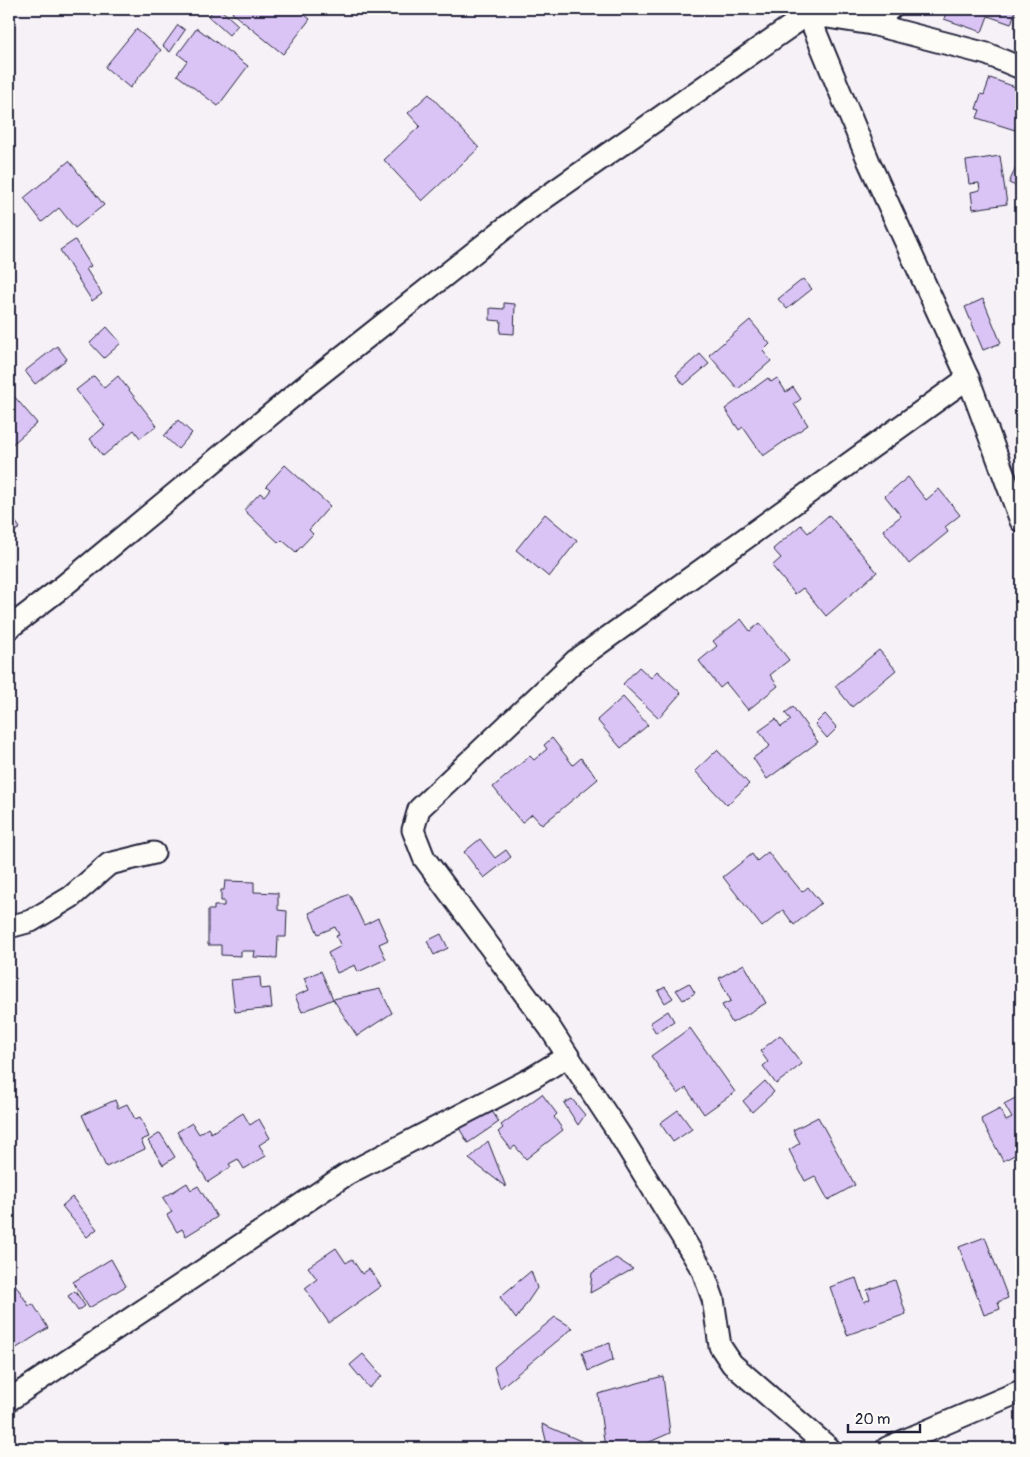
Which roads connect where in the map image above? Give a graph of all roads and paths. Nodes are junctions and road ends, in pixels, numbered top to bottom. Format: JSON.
{"nodes":[{"id":1,"x":890,"y":9,"type":"edge"},
{"id":2,"x":807,"y":11,"type":"edge"},
{"id":3,"x":872,"y":24,"type":"junction"},
{"id":4,"x":1021,"y":68,"type":"edge"},
{"id":5,"x":968,"y":378,"type":"junction"},
{"id":6,"x":1021,"y":521,"type":"edge"},
{"id":7,"x":9,"y":628,"type":"edge"},
{"id":8,"x":154,"y":853,"type":"dead end"},
{"id":9,"x":9,"y":927,"type":"edge"},
{"id":10,"x":568,"y":1056,"type":"junction"},
{"id":11,"x":1021,"y":1391,"type":"edge"},
{"id":12,"x":9,"y":1400,"type":"edge"},
{"id":13,"x":920,"y":1442,"type":"edge"},
{"id":14,"x":829,"y":1448,"type":"edge"},
{"id":15,"x":887,"y":1448,"type":"edge"}],
"edges":[{"from":1,"to":3,"type":"street"},
{"from":2,"to":3,"type":"street"},
{"from":2,"to":5,"type":"street"},
{"from":2,"to":7,"type":"street"},
{"from":3,"to":4,"type":"street"},
{"from":5,"to":6,"type":"street"},
{"from":5,"to":10,"type":"street"},
{"from":8,"to":9,"type":"street"},
{"from":10,"to":12,"type":"street"},
{"from":10,"to":14,"type":"street"},
{"from":11,"to":13,"type":"street"},
{"from":13,"to":15,"type":"street"}]}
